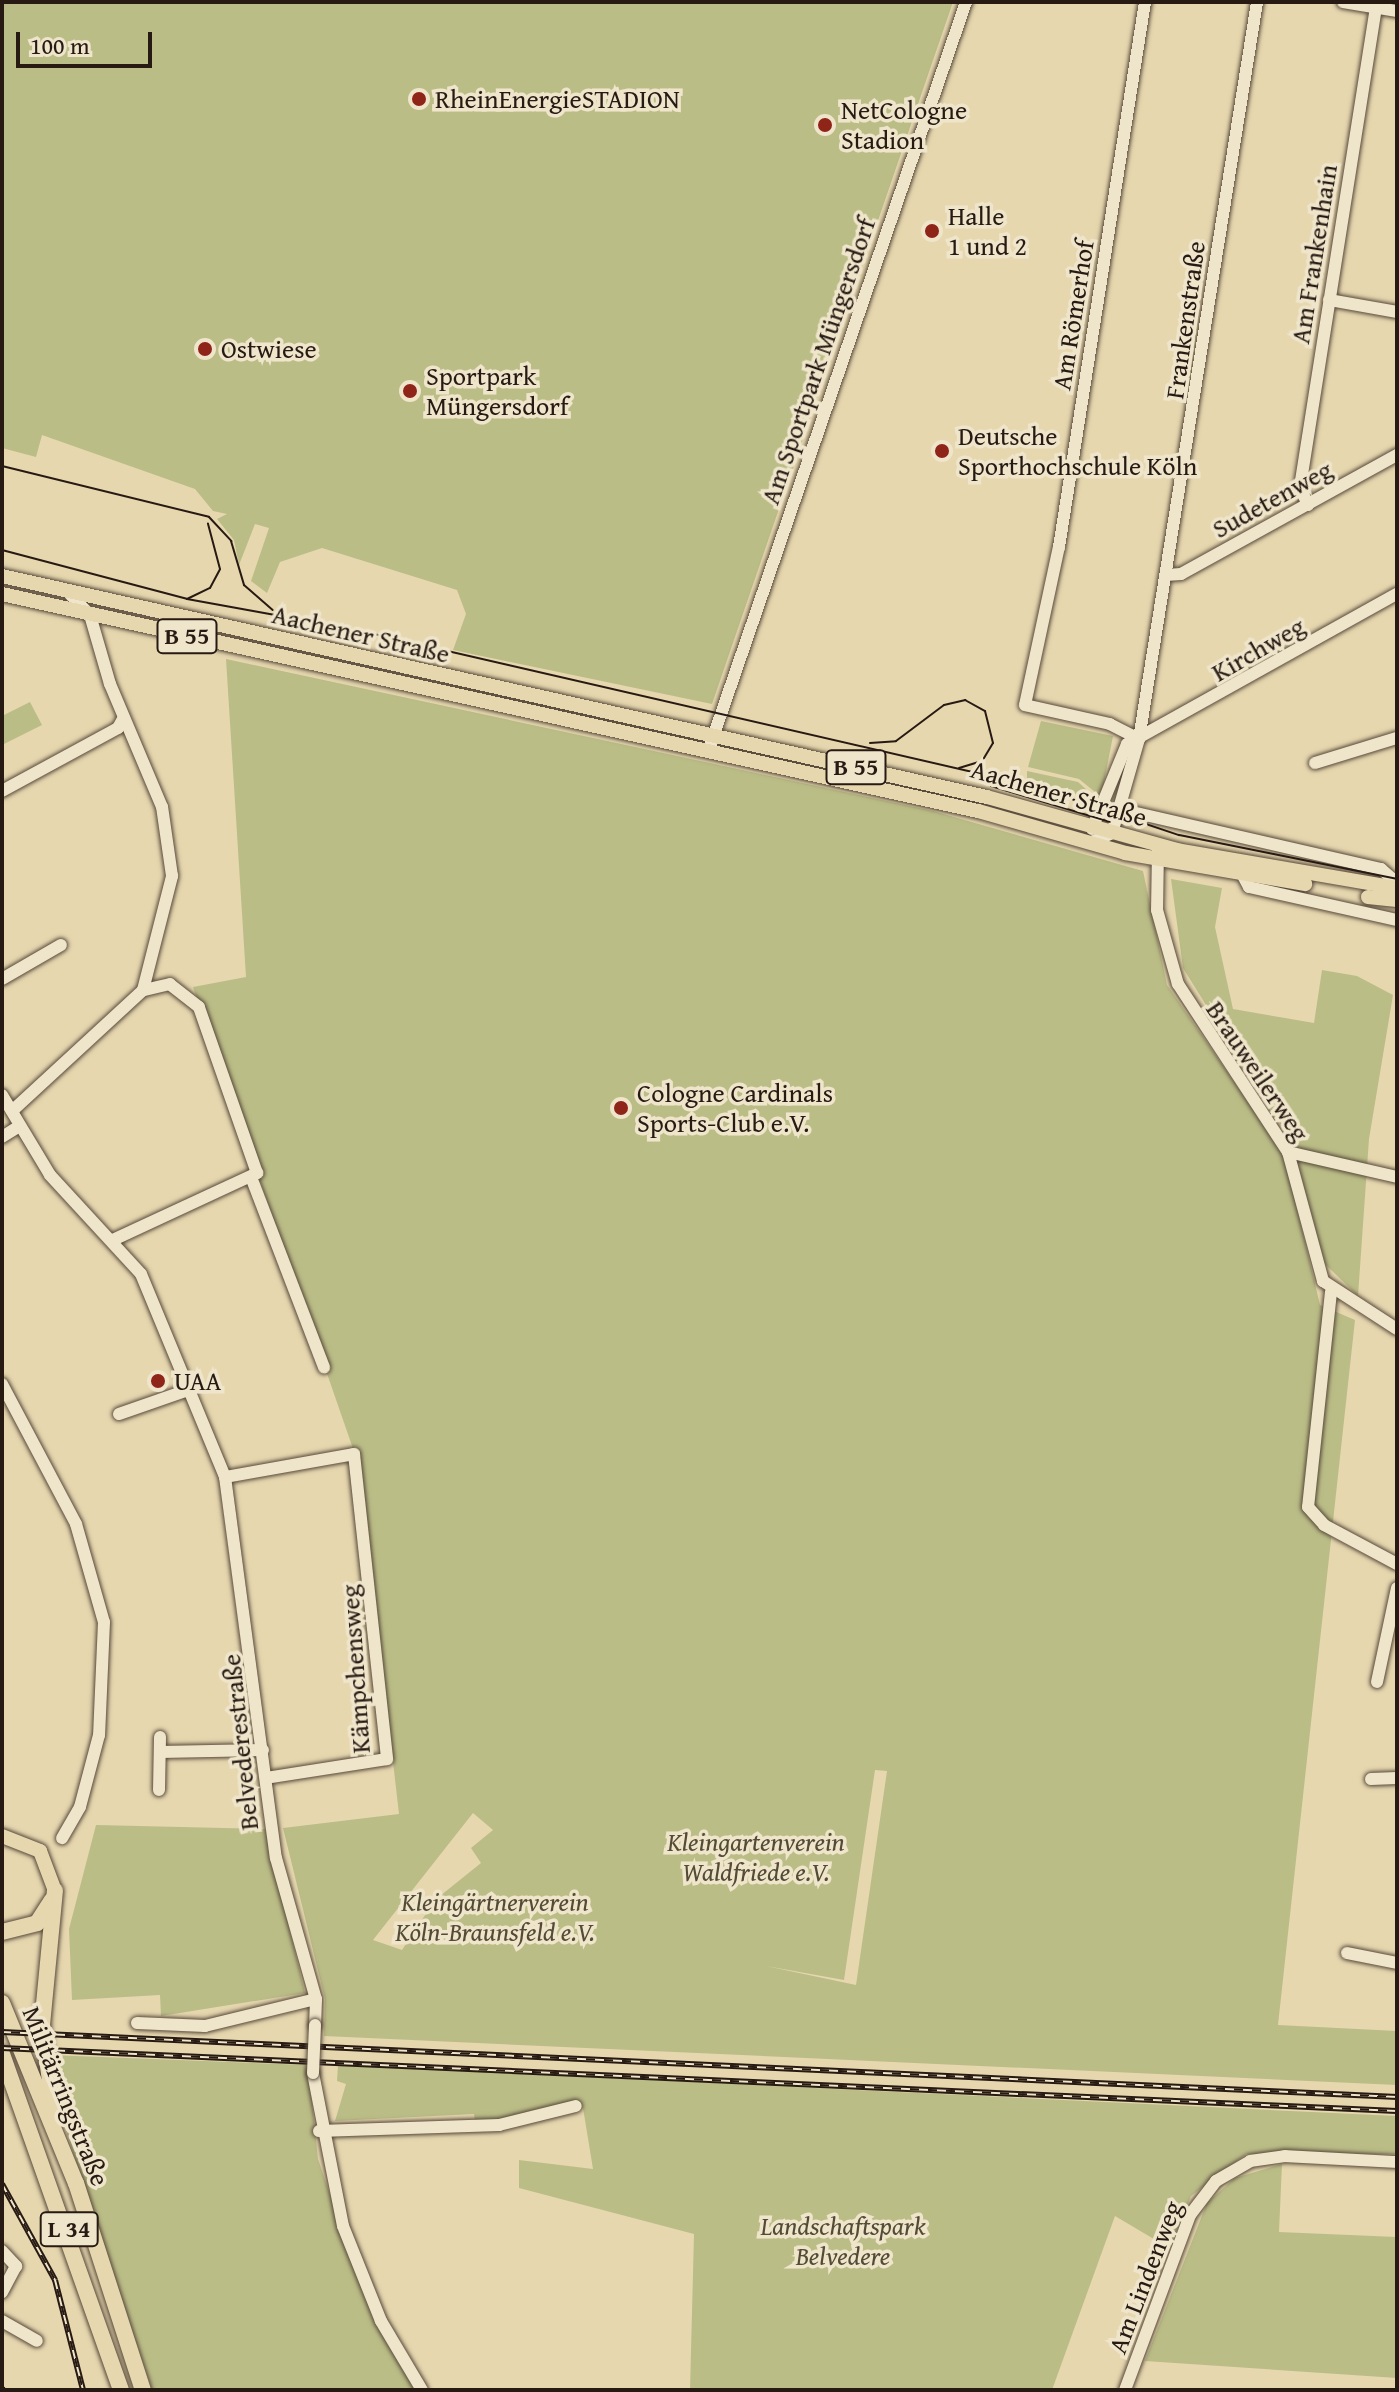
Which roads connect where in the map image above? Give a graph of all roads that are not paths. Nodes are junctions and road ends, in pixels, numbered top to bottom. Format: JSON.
{"nodes":[{"id":1,"x":966,"y":2,"type":"edge"},
{"id":2,"x":1145,"y":2,"type":"edge"},
{"id":3,"x":1257,"y":2,"type":"edge"},
{"id":4,"x":1343,"y":2,"type":"edge"},
{"id":5,"x":1372,"y":5,"type":"edge"},
{"id":6,"x":1397,"y":11,"type":"edge"},
{"id":7,"x":1329,"y":300,"type":"junction"},
{"id":8,"x":1397,"y":312,"type":"edge"},
{"id":9,"x":1397,"y":455,"type":"edge"},
{"id":10,"x":1308,"y":505,"type":"junction"},
{"id":11,"x":1166,"y":575,"type":"junction"},
{"id":12,"x":2,"y":576,"type":"edge"},
{"id":13,"x":2,"y":594,"type":"edge"},
{"id":14,"x":70,"y":594,"type":"junction"},
{"id":15,"x":1397,"y":594,"type":"edge"},
{"id":16,"x":109,"y":604,"type":"junction"},
{"id":17,"x":90,"y":615,"type":"junction"},
{"id":18,"x":123,"y":719,"type":"junction"},
{"id":19,"x":1397,"y":738,"type":"edge"},
{"id":20,"x":1139,"y":739,"type":"junction"},
{"id":21,"x":709,"y":742,"type":"junction"},
{"id":22,"x":1315,"y":763,"type":"dead end"},
{"id":23,"x":2,"y":791,"type":"edge"},
{"id":24,"x":1114,"y":806,"type":"junction"},
{"id":25,"x":1112,"y":833,"type":"junction"},
{"id":26,"x":1090,"y":836,"type":"junction"},
{"id":27,"x":1125,"y":853,"type":"junction"},
{"id":28,"x":1157,"y":853,"type":"junction"},
{"id":29,"x":1240,"y":876,"type":"junction"},
{"id":30,"x":1397,"y":885,"type":"edge"},
{"id":31,"x":1397,"y":900,"type":"edge"},
{"id":32,"x":1397,"y":920,"type":"edge"},
{"id":33,"x":61,"y":945,"type":"dead end"},
{"id":34,"x":153,"y":962,"type":"junction"},
{"id":35,"x":2,"y":979,"type":"edge"},
{"id":36,"x":170,"y":984,"type":"junction"},
{"id":37,"x":143,"y":990,"type":"junction"},
{"id":38,"x":2,"y":1095,"type":"edge"},
{"id":39,"x":12,"y":1111,"type":"junction"},
{"id":40,"x":18,"y":1127,"type":"junction"},
{"id":41,"x":2,"y":1137,"type":"edge"},
{"id":42,"x":1288,"y":1152,"type":"junction"},
{"id":43,"x":254,"y":1175,"type":"junction"},
{"id":44,"x":1397,"y":1177,"type":"edge"},
{"id":45,"x":115,"y":1239,"type":"junction"},
{"id":46,"x":1331,"y":1292,"type":"junction"},
{"id":47,"x":1397,"y":1329,"type":"edge"},
{"id":48,"x":324,"y":1367,"type":"dead end"},
{"id":49,"x":2,"y":1384,"type":"edge"},
{"id":50,"x":188,"y":1390,"type":"junction"},
{"id":51,"x":119,"y":1414,"type":"dead end"},
{"id":52,"x":225,"y":1477,"type":"junction"},
{"id":53,"x":1397,"y":1564,"type":"edge"},
{"id":54,"x":1397,"y":1588,"type":"edge"},
{"id":55,"x":1377,"y":1682,"type":"dead end"},
{"id":56,"x":160,"y":1737,"type":"dead end"},
{"id":57,"x":263,"y":1750,"type":"junction"},
{"id":58,"x":160,"y":1752,"type":"junction"},
{"id":59,"x":266,"y":1778,"type":"junction"},
{"id":60,"x":1397,"y":1778,"type":"edge"},
{"id":61,"x":1371,"y":1779,"type":"dead end"},
{"id":62,"x":159,"y":1790,"type":"dead end"},
{"id":63,"x":2,"y":1836,"type":"edge"},
{"id":64,"x":62,"y":1838,"type":"dead end"},
{"id":65,"x":55,"y":1891,"type":"junction"},
{"id":66,"x":2,"y":1932,"type":"edge"},
{"id":67,"x":1347,"y":1953,"type":"dead end"},
{"id":68,"x":1397,"y":1963,"type":"edge"},
{"id":69,"x":316,"y":1999,"type":"junction"},
{"id":70,"x":2,"y":2003,"type":"edge"},
{"id":71,"x":137,"y":2023,"type":"dead end"},
{"id":72,"x":4,"y":2061,"type":"edge"},
{"id":73,"x":576,"y":2106,"type":"dead end"},
{"id":74,"x":319,"y":2131,"type":"junction"},
{"id":75,"x":1397,"y":2162,"type":"edge"},
{"id":76,"x":76,"y":2183,"type":"junction"},
{"id":77,"x":2,"y":2251,"type":"edge"},
{"id":78,"x":2,"y":2292,"type":"edge"},
{"id":79,"x":2,"y":2321,"type":"edge"},
{"id":80,"x":37,"y":2341,"type":"dead end"},
{"id":81,"x":121,"y":2390,"type":"edge"},
{"id":82,"x":143,"y":2390,"type":"edge"},
{"id":83,"x":422,"y":2390,"type":"edge"},
{"id":84,"x":1125,"y":2390,"type":"edge"}],
"edges":[{"from":1,"to":21,"type":"street","name":"Am Sportpark Müngersdorf"},
{"from":2,"to":20,"type":"street","name":"Am Römerhof"},
{"from":3,"to":11,"type":"street","name":"Frankenstraße"},
{"from":4,"to":5,"type":"street"},
{"from":5,"to":6,"type":"street"},
{"from":5,"to":7,"type":"street","name":"Am Frankenhain"},
{"from":7,"to":8,"type":"street"},
{"from":7,"to":10,"type":"street","name":"Am Frankenhain"},
{"from":9,"to":10,"type":"street","name":"Sudetenweg"},
{"from":10,"to":11,"type":"street","name":"Sudetenweg"},
{"from":11,"to":20,"type":"street","name":"Frankenstraße"},
{"from":12,"to":14,"type":"main road","name":"Aachener Straße","number":"B 55"},
{"from":13,"to":17,"type":"main road","name":"Aachener Straße","number":"B 55"},
{"from":14,"to":16,"type":"main road","name":"Aachener Straße","number":"B 55"},
{"from":14,"to":17,"type":"street"},
{"from":15,"to":20,"type":"street","name":"Kirchweg"},
{"from":16,"to":17,"type":"street"},
{"from":16,"to":21,"type":"main road","name":"Aachener Straße","number":"B 55"},
{"from":17,"to":18,"type":"street"},
{"from":17,"to":21,"type":"main road","name":"Aachener Straße","number":"B 55"},
{"from":18,"to":23,"type":"street"},
{"from":18,"to":34,"type":"street"},
{"from":19,"to":22,"type":"street"},
{"from":20,"to":24,"type":"street","name":"Kirchweg"},
{"from":21,"to":26,"type":"main road","name":"Aachener Straße","number":"B 55"},
{"from":24,"to":25,"type":"street","name":"Kirchweg"},
{"from":24,"to":26,"type":"street","name":"Kirchweg"},
{"from":24,"to":30,"type":"street","name":"Aachener Straße"},
{"from":25,"to":26,"type":"main road","name":"Aachener Straße","number":"B 55"},
{"from":25,"to":27,"type":"street"},
{"from":25,"to":28,"type":"main road","name":"Aachener Straße","number":"B 55"},
{"from":26,"to":27,"type":"main road","name":"Aachener Straße","number":"B 55"},
{"from":27,"to":28,"type":"main road","name":"Aachener Straße","number":"B 55"},
{"from":28,"to":29,"type":"main road","name":"Aachener Straße","number":"B 55"},
{"from":28,"to":30,"type":"main road","name":"Aachener Straße","number":"B 55"},
{"from":28,"to":42,"type":"street","name":"Brauweilerweg"},
{"from":29,"to":31,"type":"main road","name":"Aachener Straße","number":"B 55"},
{"from":29,"to":32,"type":"street","name":"Aachener Straße"},
{"from":33,"to":35,"type":"street"},
{"from":34,"to":36,"type":"street"},
{"from":34,"to":37,"type":"street"},
{"from":36,"to":37,"type":"street"},
{"from":36,"to":43,"type":"street"},
{"from":37,"to":39,"type":"street"},
{"from":38,"to":39,"type":"street","name":"Belvederestraße"},
{"from":39,"to":40,"type":"street","name":"Belvederestraße"},
{"from":40,"to":41,"type":"street"},
{"from":40,"to":45,"type":"street","name":"Belvederestraße"},
{"from":42,"to":44,"type":"street"},
{"from":42,"to":46,"type":"street","name":"Brauweilerweg"},
{"from":43,"to":45,"type":"street"},
{"from":43,"to":48,"type":"street"},
{"from":45,"to":50,"type":"street","name":"Belvederestraße"},
{"from":46,"to":47,"type":"street"},
{"from":46,"to":53,"type":"street"},
{"from":49,"to":64,"type":"street"},
{"from":50,"to":51,"type":"street"},
{"from":50,"to":52,"type":"street","name":"Belvederestraße"},
{"from":52,"to":57,"type":"street","name":"Belvederestraße"},
{"from":52,"to":59,"type":"street","name":"Kämpchensweg"},
{"from":54,"to":55,"type":"street"},
{"from":56,"to":58,"type":"street"},
{"from":57,"to":58,"type":"street"},
{"from":57,"to":59,"type":"street","name":"Belvederestraße"},
{"from":58,"to":62,"type":"street"},
{"from":59,"to":69,"type":"street","name":"Belvederestraße"},
{"from":60,"to":61,"type":"street"},
{"from":63,"to":65,"type":"main road","number":"L 34"},
{"from":65,"to":66,"type":"highway"},
{"from":65,"to":76,"type":"highway","number":"L 34"},
{"from":67,"to":68,"type":"street"},
{"from":69,"to":71,"type":"street"},
{"from":69,"to":74,"type":"street","name":"Belvederestraße","bridge":true},
{"from":70,"to":76,"type":"highway","name":"Militärringstraße","number":"L 34"},
{"from":72,"to":81,"type":"highway","name":"Militärringstraße","number":"L 34"},
{"from":73,"to":74,"type":"street"},
{"from":74,"to":83,"type":"street","name":"Belvederestraße"},
{"from":75,"to":84,"type":"street","name":"Am Lindenweg"},
{"from":76,"to":82,"type":"highway","name":"Militärringstraße","number":"L 34"},
{"from":77,"to":78,"type":"street"},
{"from":79,"to":80,"type":"street"}]}
